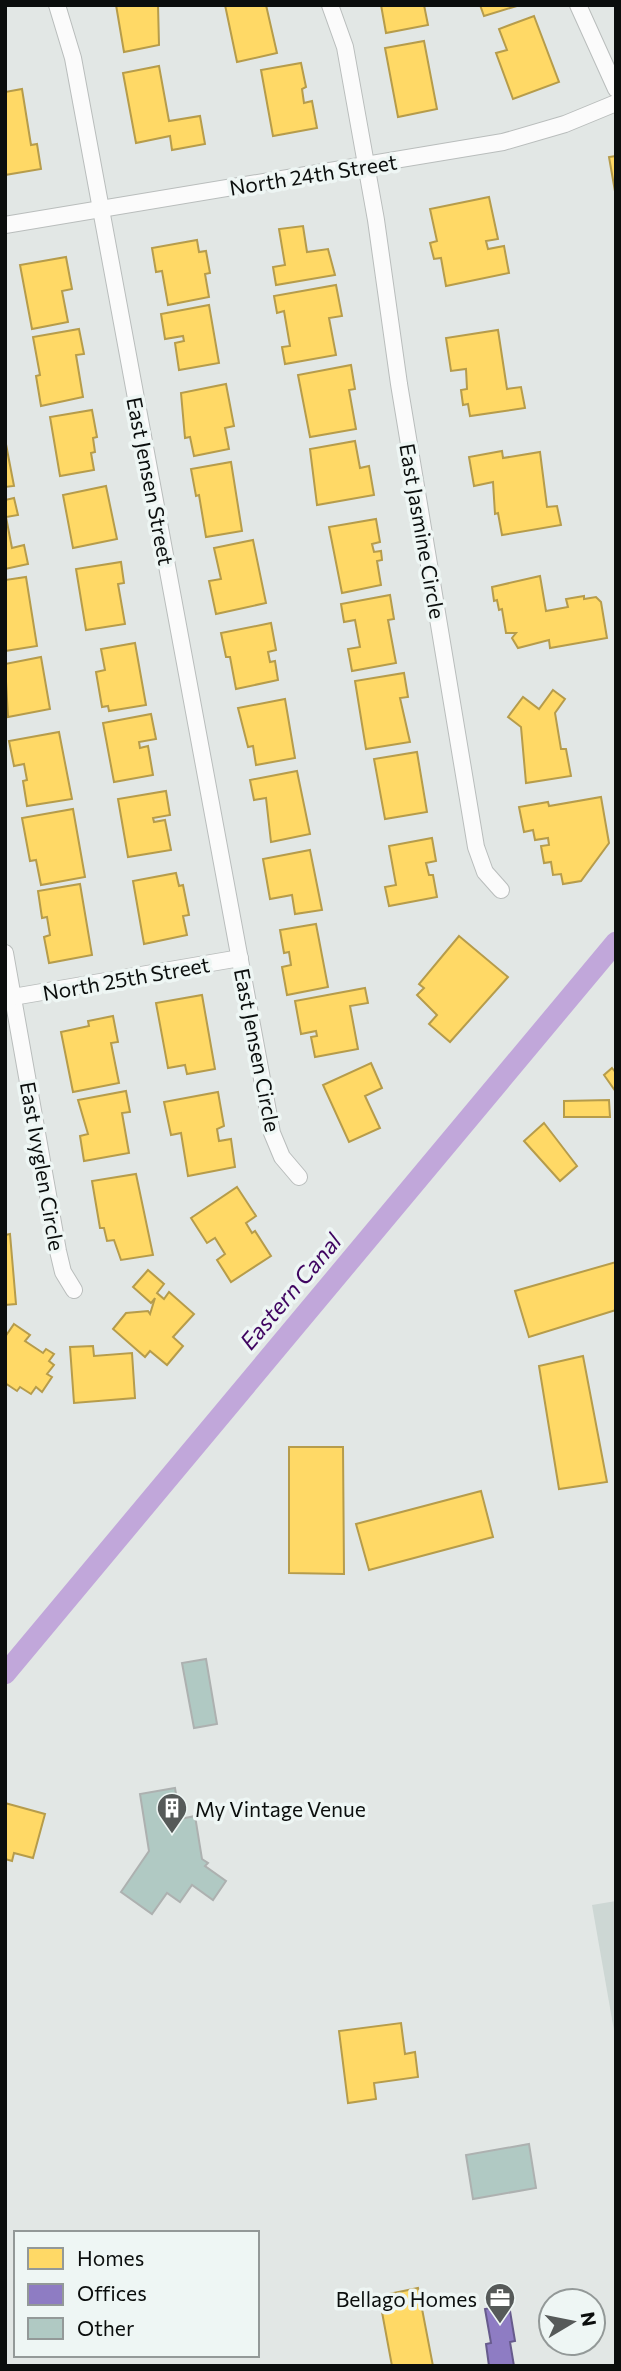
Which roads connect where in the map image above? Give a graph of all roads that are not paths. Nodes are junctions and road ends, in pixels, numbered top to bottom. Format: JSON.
{"nodes":[{"id":1,"x":57,"y":5,"type":"edge"},
{"id":2,"x":330,"y":5,"type":"edge"},
{"id":3,"x":578,"y":5,"type":"edge"},
{"id":4,"x":616,"y":89,"type":"edge"},
{"id":5,"x":616,"y":103,"type":"edge"},
{"id":6,"x":365,"y":165,"type":"junction"},
{"id":7,"x":101,"y":209,"type":"junction"},
{"id":8,"x":5,"y":225,"type":"edge"},
{"id":9,"x":501,"y":890,"type":"dead end"},
{"id":10,"x":5,"y":953,"type":"edge"},
{"id":11,"x":240,"y":958,"type":"junction"},
{"id":12,"x":13,"y":997,"type":"junction"},
{"id":13,"x":299,"y":1177,"type":"dead end"},
{"id":14,"x":74,"y":1290,"type":"dead end"}],
"edges":[{"from":1,"to":7,"type":"street","name":"East Jensen Street"},
{"from":2,"to":6,"type":"street","name":"East Jasmine Circle"},
{"from":3,"to":4,"type":"street"},
{"from":5,"to":6,"type":"street","name":"North 24th Street"},
{"from":6,"to":7,"type":"street","name":"North 24th Street"},
{"from":6,"to":9,"type":"street","name":"East Jasmine Circle"},
{"from":7,"to":8,"type":"street","name":"North 24th Street"},
{"from":7,"to":11,"type":"street","name":"East Jensen Street"},
{"from":10,"to":12,"type":"street","name":"East Ivyglen Circle"},
{"from":11,"to":12,"type":"street","name":"North 25th Street"},
{"from":11,"to":13,"type":"street","name":"East Jensen Circle"},
{"from":12,"to":14,"type":"street","name":"East Ivyglen Circle"}]}
